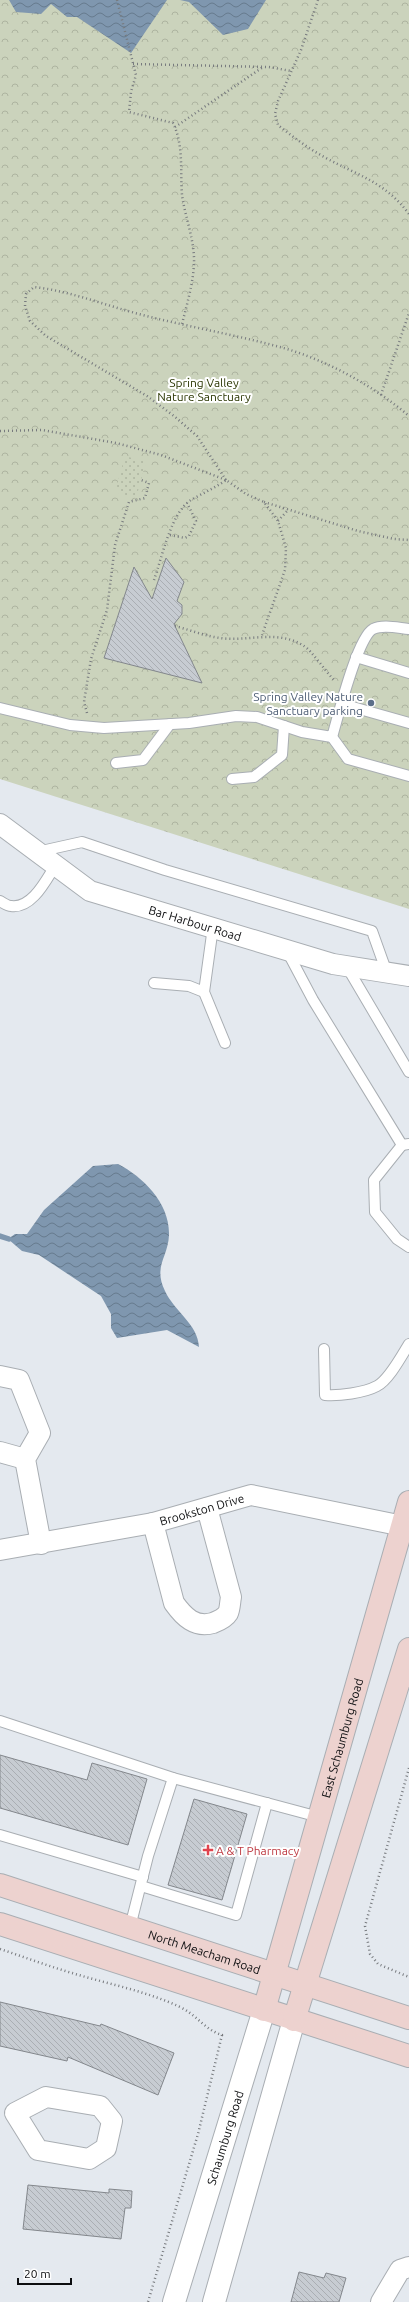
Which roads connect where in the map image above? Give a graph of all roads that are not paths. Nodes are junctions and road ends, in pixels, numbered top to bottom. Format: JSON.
{"nodes":[{"id":1,"x":409,"y":629,"type":"edge"},
{"id":2,"x":356,"y":658,"type":"junction"},
{"id":3,"x":409,"y":672,"type":"edge"},
{"id":4,"x":342,"y":704,"type":"junction"},
{"id":5,"x":0,"y":708,"type":"edge"},
{"id":6,"x":170,"y":724,"type":"junction"},
{"id":7,"x":409,"y":724,"type":"edge"},
{"id":8,"x":284,"y":726,"type":"junction"},
{"id":9,"x":332,"y":737,"type":"junction"},
{"id":10,"x":116,"y":763,"type":"dead end"},
{"id":11,"x":409,"y":776,"type":"edge"},
{"id":12,"x":232,"y":779,"type":"dead end"},
{"id":13,"x":0,"y":824,"type":"edge"},
{"id":14,"x":37,"y":852,"type":"junction"},
{"id":15,"x":55,"y":866,"type":"junction"},
{"id":16,"x":0,"y":901,"type":"edge"},
{"id":17,"x":213,"y":927,"type":"junction"},
{"id":18,"x":286,"y":949,"type":"junction"},
{"id":19,"x":347,"y":966,"type":"junction"},
{"id":20,"x":387,"y":973,"type":"junction"},
{"id":21,"x":409,"y":976,"type":"edge"},
{"id":22,"x":154,"y":983,"type":"dead end"},
{"id":23,"x":204,"y":992,"type":"junction"},
{"id":24,"x":225,"y":1043,"type":"dead end"},
{"id":25,"x":409,"y":1072,"type":"edge"},
{"id":26,"x":406,"y":1144,"type":"edge"},
{"id":27,"x":409,"y":1248,"type":"edge"},
{"id":28,"x":409,"y":1344,"type":"edge"},
{"id":29,"x":324,"y":1349,"type":"dead end"},
{"id":30,"x":0,"y":1376,"type":"edge"},
{"id":31,"x":0,"y":1452,"type":"edge"},
{"id":32,"x":24,"y":1459,"type":"junction"},
{"id":33,"x":409,"y":1502,"type":"edge"},
{"id":34,"x":207,"y":1508,"type":"junction"},
{"id":35,"x":153,"y":1523,"type":"junction"},
{"id":36,"x":402,"y":1526,"type":"junction"},
{"id":37,"x":41,"y":1544,"type":"junction"},
{"id":38,"x":0,"y":1550,"type":"edge"},
{"id":39,"x":409,"y":1650,"type":"edge"},
{"id":40,"x":0,"y":1721,"type":"edge"},
{"id":41,"x":173,"y":1778,"type":"junction"},
{"id":42,"x":267,"y":1804,"type":"junction"},
{"id":43,"x":319,"y":1817,"type":"junction"},
{"id":44,"x":0,"y":1836,"type":"edge"},
{"id":45,"x":142,"y":1882,"type":"junction"},
{"id":46,"x":0,"y":1885,"type":"edge"},
{"id":47,"x":0,"y":1924,"type":"edge"},
{"id":48,"x":130,"y":1927,"type":"junction"},
{"id":49,"x":275,"y":1973,"type":"junction"},
{"id":50,"x":304,"y":1984,"type":"junction"},
{"id":51,"x":264,"y":2010,"type":"junction"},
{"id":52,"x":409,"y":2018,"type":"edge"},
{"id":53,"x":294,"y":2020,"type":"junction"},
{"id":54,"x":409,"y":2056,"type":"edge"},
{"id":55,"x":8,"y":2109,"type":"edge"},
{"id":56,"x":404,"y":2268,"type":"edge"},
{"id":57,"x":174,"y":2302,"type":"edge"},
{"id":58,"x":214,"y":2302,"type":"edge"},
{"id":59,"x":381,"y":2302,"type":"edge"}],
"edges":[{"from":1,"to":2,"type":"lane"},
{"from":2,"to":3,"type":"lane"},
{"from":2,"to":4,"type":"lane"},
{"from":4,"to":7,"type":"lane"},
{"from":4,"to":9,"type":"lane"},
{"from":5,"to":6,"type":"lane"},
{"from":6,"to":8,"type":"lane"},
{"from":6,"to":10,"type":"lane"},
{"from":8,"to":9,"type":"lane"},
{"from":8,"to":12,"type":"lane"},
{"from":9,"to":11,"type":"lane"},
{"from":13,"to":14,"type":"street","name":"Bar Harbour Road"},
{"from":14,"to":15,"type":"street","name":"Bar Harbour Road"},
{"from":14,"to":20,"type":"lane"},
{"from":15,"to":16,"type":"lane"},
{"from":15,"to":17,"type":"street","name":"Bar Harbour Road"},
{"from":17,"to":18,"type":"street","name":"Bar Harbour Road"},
{"from":17,"to":23,"type":"lane"},
{"from":18,"to":19,"type":"street","name":"Bar Harbour Road"},
{"from":18,"to":26,"type":"lane"},
{"from":19,"to":20,"type":"street","name":"Bar Harbour Road"},
{"from":19,"to":25,"type":"lane"},
{"from":20,"to":21,"type":"street","name":"Bar Harbour Road"},
{"from":22,"to":23,"type":"lane"},
{"from":23,"to":24,"type":"lane"},
{"from":26,"to":27,"type":"lane"},
{"from":28,"to":29,"type":"lane"},
{"from":30,"to":32,"type":"street"},
{"from":31,"to":32,"type":"street"},
{"from":32,"to":37,"type":"street"},
{"from":33,"to":36,"type":"main road","name":"East Schaumburg Road"},
{"from":34,"to":35,"type":"street","name":"Brookston Drive"},
{"from":34,"to":35,"type":"street"},
{"from":34,"to":36,"type":"street","name":"Brookston Drive"},
{"from":35,"to":37,"type":"street","name":"Brookston Drive"},
{"from":36,"to":43,"type":"main road","name":"East Schaumburg Road"},
{"from":37,"to":38,"type":"street","name":"Brookston Drive"},
{"from":39,"to":50,"type":"main road"},
{"from":40,"to":41,"type":"lane"},
{"from":41,"to":42,"type":"lane"},
{"from":41,"to":45,"type":"lane"},
{"from":42,"to":43,"type":"lane"},
{"from":42,"to":45,"type":"lane"},
{"from":43,"to":49,"type":"main road","name":"East Schaumburg Road"},
{"from":44,"to":45,"type":"lane"},
{"from":45,"to":48,"type":"lane"},
{"from":46,"to":48,"type":"main road","name":"North Meacham Road"},
{"from":47,"to":51,"type":"main road"},
{"from":48,"to":49,"type":"main road","name":"North Meacham Road"},
{"from":49,"to":50,"type":"main road","name":"North Meacham Road"},
{"from":49,"to":51,"type":"main road","name":"Schaumburg Road"},
{"from":50,"to":52,"type":"main road","name":"North Meacham Road"},
{"from":50,"to":53,"type":"main road"},
{"from":51,"to":53,"type":"main road"},
{"from":51,"to":57,"type":"street","name":"Schaumburg Road"},
{"from":53,"to":54,"type":"main road"},
{"from":53,"to":58,"type":"street"},
{"from":55,"to":55,"type":"street"},
{"from":56,"to":59,"type":"street"}]}
